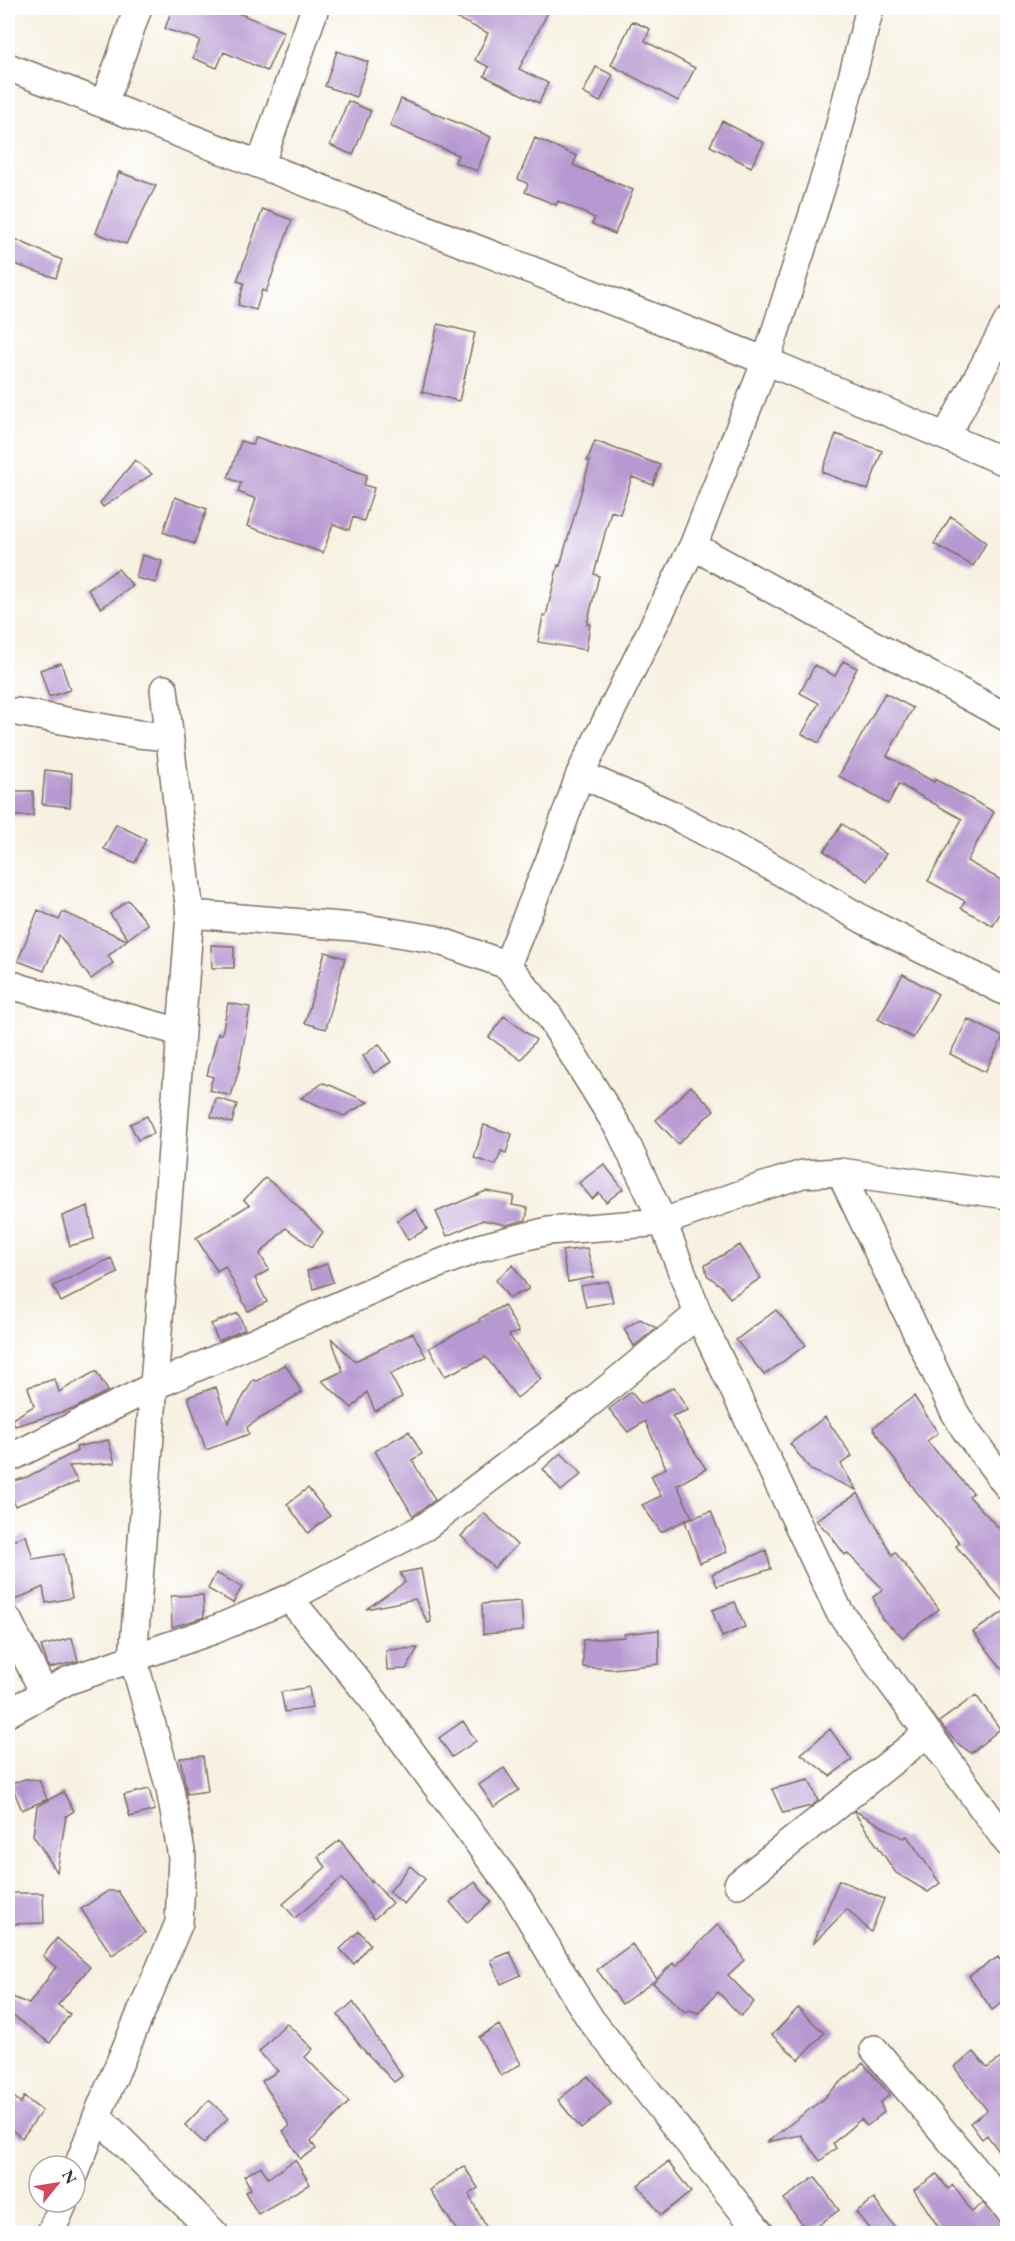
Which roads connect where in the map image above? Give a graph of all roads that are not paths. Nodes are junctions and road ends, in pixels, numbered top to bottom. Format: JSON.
{"nodes":[{"id":1,"x":138,"y":8,"type":"edge"},
{"id":2,"x":315,"y":8,"type":"edge"},
{"id":3,"x":870,"y":8,"type":"edge"},
{"id":4,"x":8,"y":67,"type":"edge"},
{"id":5,"x":104,"y":104,"type":"junction"},
{"id":6,"x":261,"y":163,"type":"junction"},
{"id":7,"x":1008,"y":321,"type":"edge"},
{"id":8,"x":766,"y":361,"type":"junction"},
{"id":9,"x":946,"y":436,"type":"junction"},
{"id":10,"x":1008,"y":463,"type":"edge"},
{"id":11,"x":693,"y":546,"type":"junction"},
{"id":12,"x":164,"y":689,"type":"dead end"},
{"id":13,"x":8,"y":712,"type":"edge"},
{"id":14,"x":1008,"y":718,"type":"edge"},
{"id":15,"x":169,"y":737,"type":"junction"},
{"id":16,"x":580,"y":774,"type":"junction"},
{"id":17,"x":190,"y":914,"type":"junction"},
{"id":18,"x":507,"y":965,"type":"junction"},
{"id":19,"x":8,"y":982,"type":"edge"},
{"id":20,"x":1008,"y":993,"type":"edge"},
{"id":21,"x":180,"y":1032,"type":"junction"},
{"id":22,"x":840,"y":1172,"type":"junction"},
{"id":23,"x":1008,"y":1195,"type":"edge"},
{"id":24,"x":663,"y":1222,"type":"junction"},
{"id":25,"x":698,"y":1314,"type":"junction"},
{"id":26,"x":153,"y":1387,"type":"junction"},
{"id":27,"x":8,"y":1459,"type":"edge"},
{"id":28,"x":1008,"y":1487,"type":"edge"},
{"id":29,"x":289,"y":1598,"type":"junction"},
{"id":30,"x":8,"y":1620,"type":"edge"},
{"id":31,"x":133,"y":1658,"type":"junction"},
{"id":32,"x":44,"y":1693,"type":"junction"},
{"id":33,"x":8,"y":1713,"type":"edge"},
{"id":34,"x":928,"y":1733,"type":"junction"},
{"id":35,"x":1008,"y":1843,"type":"edge"},
{"id":36,"x":738,"y":1884,"type":"dead end"},
{"id":37,"x":874,"y":2049,"type":"dead end"},
{"id":38,"x":97,"y":2116,"type":"junction"},
{"id":39,"x":83,"y":2154,"type":"edge"},
{"id":40,"x":1008,"y":2209,"type":"edge"},
{"id":41,"x":215,"y":2234,"type":"edge"},
{"id":42,"x":761,"y":2234,"type":"edge"}],
"edges":[{"from":1,"to":5,"type":"street"},
{"from":2,"to":6,"type":"street"},
{"from":3,"to":8,"type":"street"},
{"from":4,"to":5,"type":"street"},
{"from":5,"to":6,"type":"street"},
{"from":6,"to":8,"type":"street"},
{"from":7,"to":9,"type":"street"},
{"from":8,"to":9,"type":"street"},
{"from":8,"to":11,"type":"street"},
{"from":9,"to":10,"type":"street"},
{"from":11,"to":14,"type":"street"},
{"from":11,"to":16,"type":"street"},
{"from":12,"to":15,"type":"street"},
{"from":13,"to":15,"type":"street"},
{"from":15,"to":17,"type":"street"},
{"from":16,"to":18,"type":"street"},
{"from":16,"to":20,"type":"street"},
{"from":17,"to":18,"type":"street"},
{"from":17,"to":21,"type":"street"},
{"from":18,"to":24,"type":"street"},
{"from":19,"to":21,"type":"street"},
{"from":21,"to":26,"type":"street"},
{"from":22,"to":23,"type":"street"},
{"from":22,"to":24,"type":"street"},
{"from":22,"to":28,"type":"street"},
{"from":24,"to":25,"type":"street"},
{"from":24,"to":26,"type":"street"},
{"from":25,"to":29,"type":"street"},
{"from":25,"to":34,"type":"street"},
{"from":26,"to":27,"type":"street"},
{"from":26,"to":31,"type":"street"},
{"from":29,"to":31,"type":"street"},
{"from":29,"to":42,"type":"street"},
{"from":30,"to":32,"type":"street"},
{"from":31,"to":32,"type":"street"},
{"from":31,"to":38,"type":"street"},
{"from":32,"to":33,"type":"street"},
{"from":34,"to":35,"type":"street"},
{"from":34,"to":36,"type":"street"},
{"from":37,"to":40,"type":"street"},
{"from":38,"to":39,"type":"street"},
{"from":38,"to":41,"type":"street"}]}
